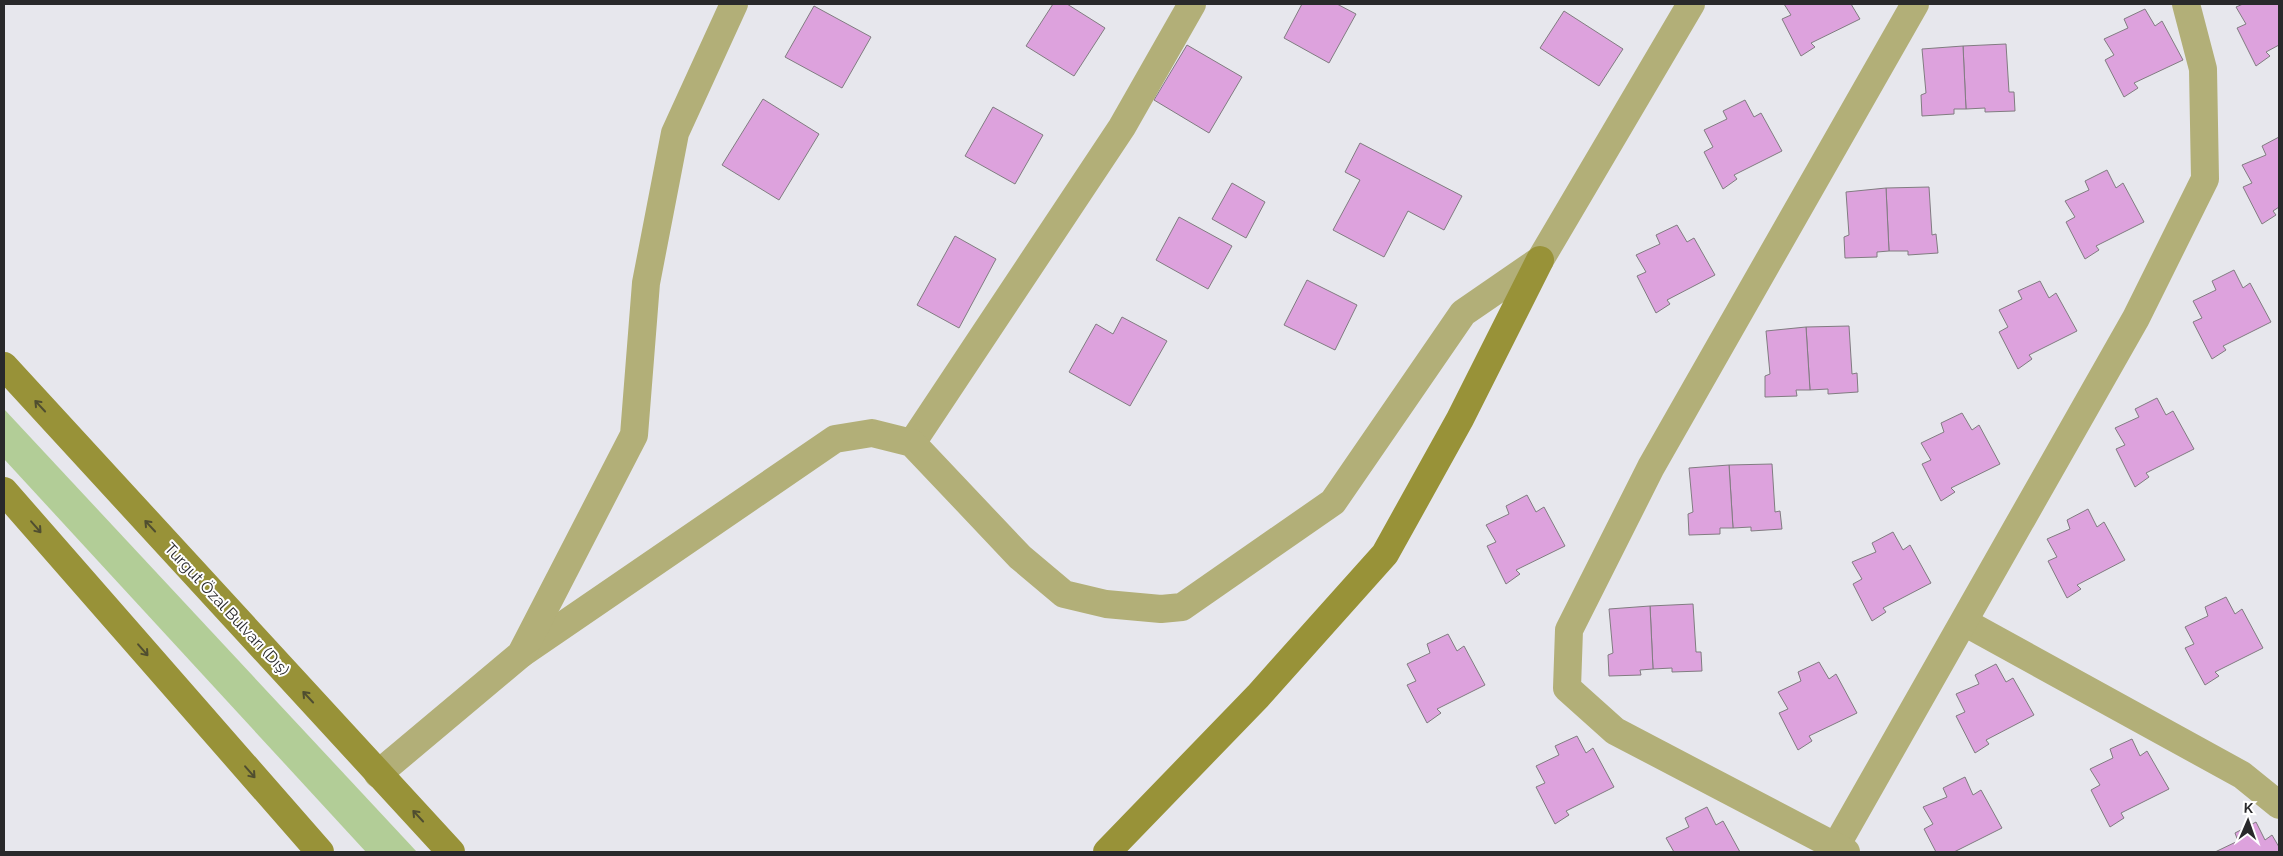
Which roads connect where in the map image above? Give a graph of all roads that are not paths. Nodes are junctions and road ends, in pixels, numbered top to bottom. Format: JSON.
{"nodes":[{"id":1,"x":734,"y":4,"type":"edge"},
{"id":2,"x":1192,"y":4,"type":"edge"},
{"id":3,"x":1691,"y":4,"type":"edge"},
{"id":4,"x":1916,"y":4,"type":"edge"},
{"id":5,"x":2186,"y":4,"type":"edge"},
{"id":6,"x":1540,"y":260,"type":"junction"},
{"id":7,"x":4,"y":366,"type":"edge"},
{"id":8,"x":912,"y":443,"type":"junction"},
{"id":9,"x":4,"y":491,"type":"edge"},
{"id":10,"x":1964,"y":622,"type":"junction"},
{"id":11,"x":521,"y":654,"type":"junction"},
{"id":12,"x":378,"y":774,"type":"junction"},
{"id":13,"x":2279,"y":805,"type":"edge"},
{"id":14,"x":1841,"y":849,"type":"edge"},
{"id":15,"x":320,"y":852,"type":"edge"},
{"id":16,"x":451,"y":852,"type":"edge"},
{"id":17,"x":1107,"y":852,"type":"edge"}],
"edges":[{"from":1,"to":11,"type":"street"},
{"from":2,"to":8,"type":"street"},
{"from":3,"to":6,"type":"street"},
{"from":4,"to":14,"type":"street"},
{"from":5,"to":10,"type":"street"},
{"from":6,"to":8,"type":"street"},
{"from":6,"to":17,"type":"main road"},
{"from":12,"to":7,"type":"main road","name":"Turgut Özal Bulvarı (Dış)","one_way":true},
{"from":8,"to":11,"type":"street"},
{"from":9,"to":15,"type":"main road","one_way":true},
{"from":10,"to":13,"type":"street"},
{"from":10,"to":14,"type":"street"},
{"from":11,"to":12,"type":"street"},
{"from":16,"to":12,"type":"main road","name":"Turgut Özal Bulvarı (Dış)","one_way":true}]}
